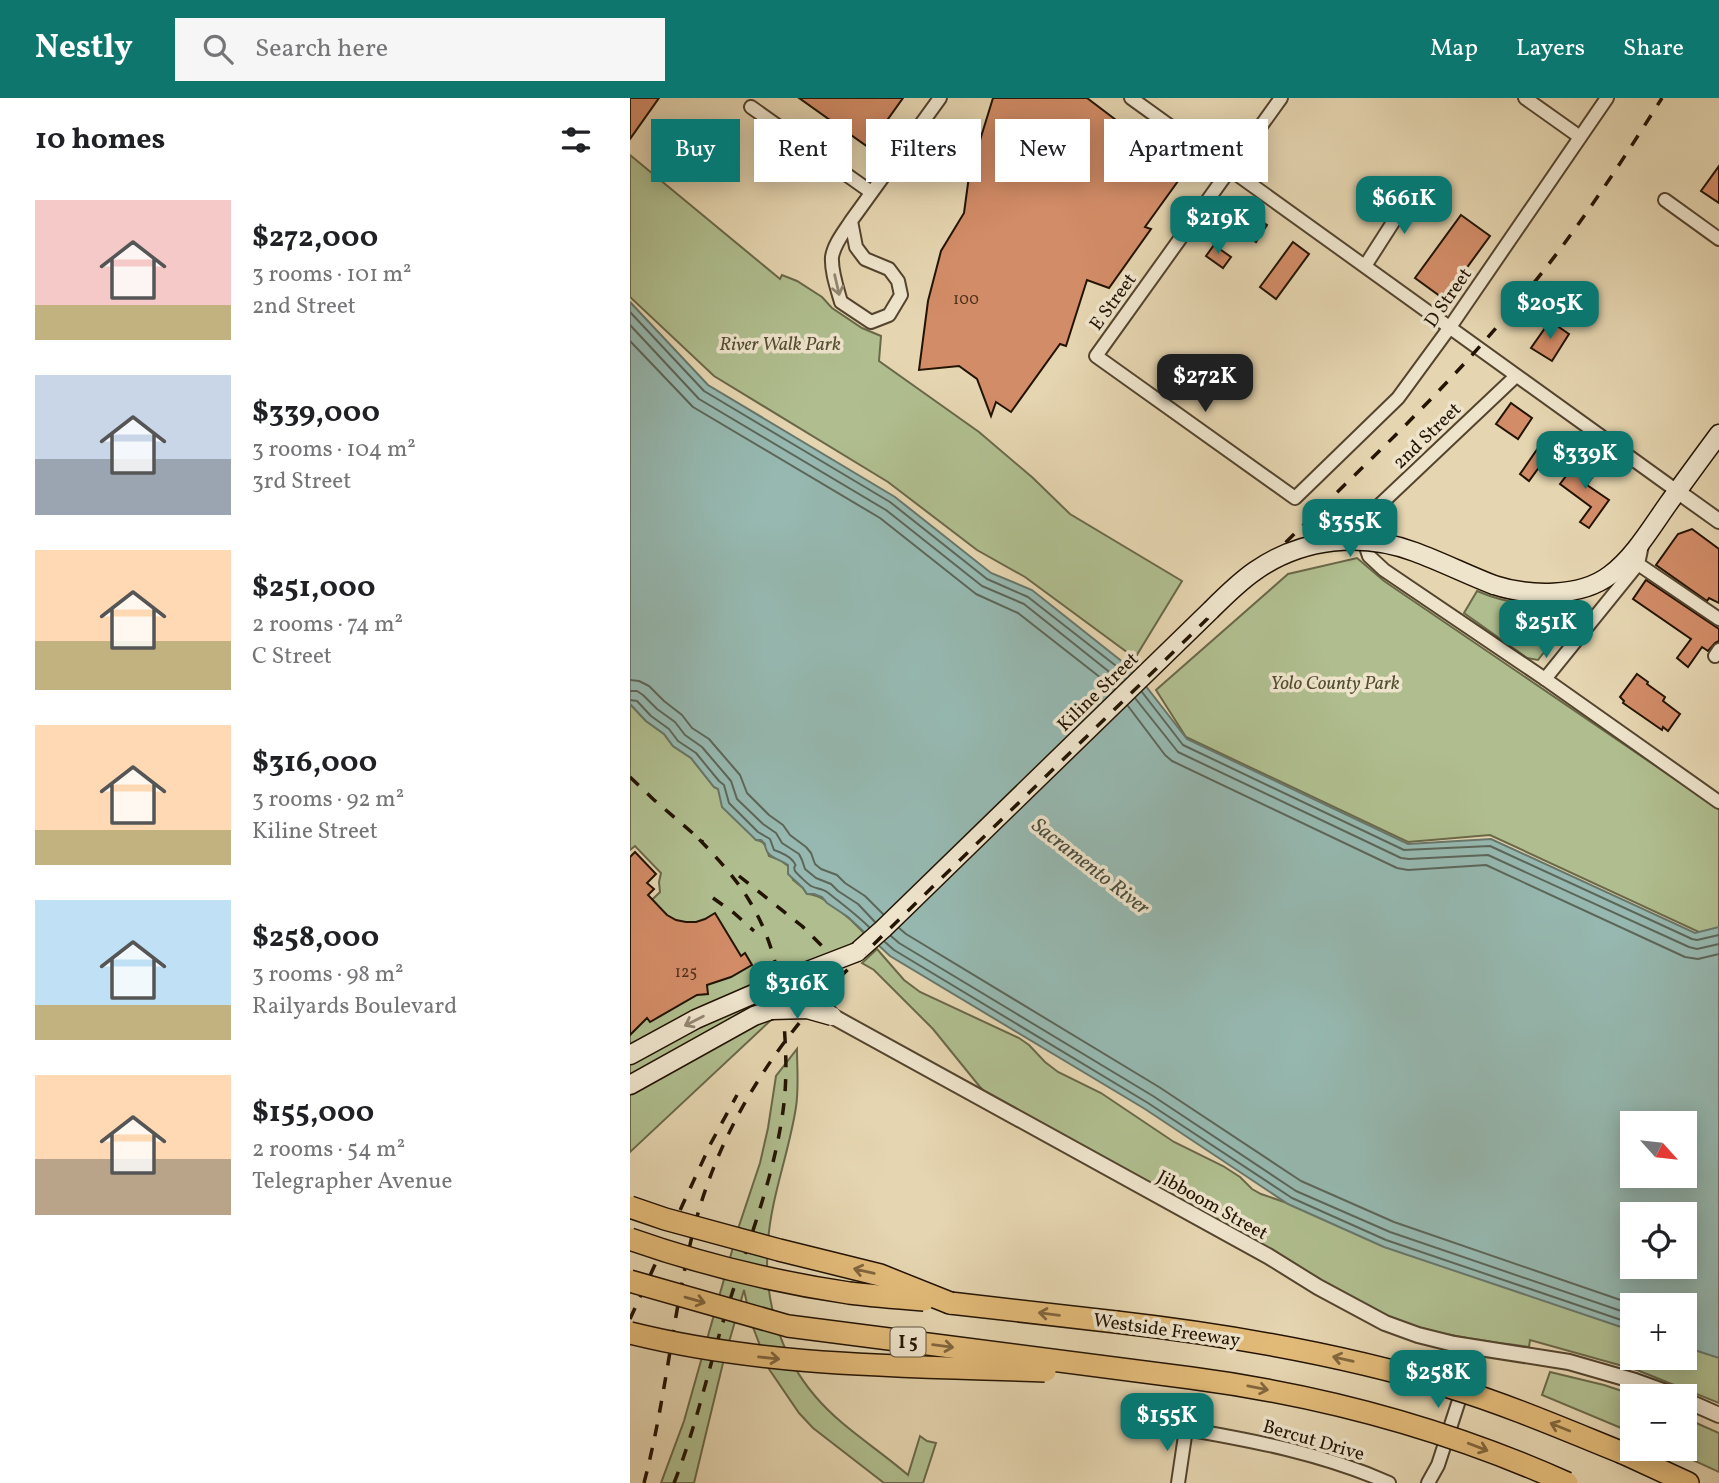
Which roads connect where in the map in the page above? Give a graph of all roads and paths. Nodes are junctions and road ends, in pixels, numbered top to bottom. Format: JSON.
{"nodes":[{"id":1,"x":940,"y":98,"type":"edge"},
{"id":2,"x":1131,"y":98,"type":"edge"},
{"id":3,"x":1281,"y":98,"type":"edge"},
{"id":4,"x":1525,"y":98,"type":"edge"},
{"id":5,"x":1606,"y":98,"type":"edge"},
{"id":6,"x":751,"y":107,"type":"dead end"},
{"id":7,"x":1160,"y":119,"type":"edge"},
{"id":8,"x":1266,"y":119,"type":"edge"},
{"id":9,"x":1580,"y":137,"type":"junction"},
{"id":10,"x":1221,"y":182,"type":"edge"},
{"id":11,"x":1247,"y":182,"type":"edge"},
{"id":12,"x":1415,"y":188,"type":"dead end"},
{"id":13,"x":872,"y":192,"type":"junction"},
{"id":14,"x":1665,"y":200,"type":"dead end"},
{"id":15,"x":851,"y":222,"type":"junction"},
{"id":16,"x":1719,"y":239,"type":"edge"},
{"id":17,"x":1365,"y":266,"type":"junction"},
{"id":18,"x":1450,"y":327,"type":"junction"},
{"id":19,"x":1516,"y":376,"type":"junction"},
{"id":20,"x":1719,"y":434,"type":"edge"},
{"id":21,"x":1677,"y":491,"type":"junction"},
{"id":22,"x":1295,"y":498,"type":"joint"},
{"id":23,"x":1719,"y":521,"type":"edge"},
{"id":24,"x":1644,"y":539,"type":"junction"},
{"id":25,"x":1638,"y":564,"type":"junction"},
{"id":26,"x":1719,"y":619,"type":"edge"},
{"id":27,"x":1545,"y":680,"type":"junction"},
{"id":28,"x":1719,"y":802,"type":"edge"},
{"id":29,"x":857,"y":952,"type":"junction"},
{"id":30,"x":756,"y":993,"type":"junction"},
{"id":31,"x":809,"y":996,"type":"junction"},
{"id":32,"x":771,"y":1010,"type":"junction"},
{"id":33,"x":832,"y":1016,"type":"junction"},
{"id":34,"x":630,"y":1055,"type":"edge"},
{"id":35,"x":630,"y":1085,"type":"edge"},
{"id":36,"x":630,"y":1207,"type":"edge"},
{"id":37,"x":630,"y":1239,"type":"edge"},
{"id":38,"x":630,"y":1281,"type":"edge"},
{"id":39,"x":950,"y":1303,"type":"junction"},
{"id":40,"x":630,"y":1333,"type":"edge"},
{"id":41,"x":1476,"y":1348,"type":"junction"},
{"id":42,"x":1191,"y":1378,"type":"junction"},
{"id":43,"x":1643,"y":1384,"type":"edge"},
{"id":44,"x":1697,"y":1405,"type":"edge"},
{"id":45,"x":1719,"y":1415,"type":"edge"},
{"id":46,"x":1178,"y":1483,"type":"edge"},
{"id":47,"x":1389,"y":1483,"type":"edge"},
{"id":48,"x":1428,"y":1483,"type":"edge"},
{"id":49,"x":1567,"y":1483,"type":"edge"},
{"id":50,"x":1688,"y":1483,"type":"edge"}],
"edges":[{"from":1,"to":13,"type":"street"},
{"from":2,"to":7,"type":"street"},
{"from":3,"to":8,"type":"street","name":"E Street"},
{"from":4,"to":9,"type":"street"},
{"from":5,"to":9,"type":"street","name":"D Street"},
{"from":6,"to":13,"type":"street"},
{"from":9,"to":18,"type":"street","name":"D Street"},
{"from":10,"to":22,"type":"street","name":"E Street"},
{"from":11,"to":17,"type":"street"},
{"from":12,"to":17,"type":"street"},
{"from":13,"to":15,"type":"street"},
{"from":14,"to":16,"type":"street"},
{"from":15,"to":15,"type":"street","one_way":true},
{"from":17,"to":18,"type":"street"},
{"from":18,"to":19,"type":"street"},
{"from":18,"to":22,"type":"street","name":"D Street"},
{"from":19,"to":21,"type":"street"},
{"from":19,"to":27,"type":"street","name":"2nd Street"},
{"from":20,"to":21,"type":"main road","name":"Kiline Street"},
{"from":21,"to":23,"type":"street"},
{"from":21,"to":24,"type":"main road","name":"Kiline Street"},
{"from":24,"to":25,"type":"street"},
{"from":24,"to":29,"type":"main road","name":"Kiline Street","bridge":true},
{"from":25,"to":26,"type":"street"},
{"from":25,"to":27,"type":"street"},
{"from":27,"to":28,"type":"street","name":"2nd Street"},
{"from":29,"to":30,"type":"main road","bridge":true},
{"from":29,"to":31,"type":"main road","name":"Kiline Street","bridge":true},
{"from":30,"to":31,"type":"street","bridge":true},
{"from":30,"to":34,"type":"main road","one_way":true},
{"from":31,"to":32,"type":"main road","name":"Kiline Street","bridge":true},
{"from":31,"to":33,"type":"street","name":"Jibboom Street","bridge":true},
{"from":32,"to":33,"type":"main road","bridge":true},
{"from":32,"to":35,"type":"main road","name":"Kiline Street"},
{"from":33,"to":41,"type":"street","name":"Jibboom Street"},
{"from":39,"to":36,"type":"highway","one_way":true,"bridge":true},
{"from":37,"to":39,"type":"highway","name":"Westside Freeway","number":"I 5","bridge":true},
{"from":38,"to":42,"type":"highway","number":"I 5","one_way":true,"bridge":true},
{"from":50,"to":39,"type":"highway","name":"Westside Freeway","number":"I 5","one_way":true,"bridge":true},
{"from":40,"to":42,"type":"highway","one_way":true,"bridge":true},
{"from":41,"to":43,"type":"street","name":"Jibboom Street"},
{"from":41,"to":48,"type":"street"},
{"from":42,"to":49,"type":"highway","number":"I 5","one_way":true,"bridge":true},
{"from":44,"to":45,"type":"street"},
{"from":46,"to":47,"type":"street","name":"Bercut Drive"}]}
